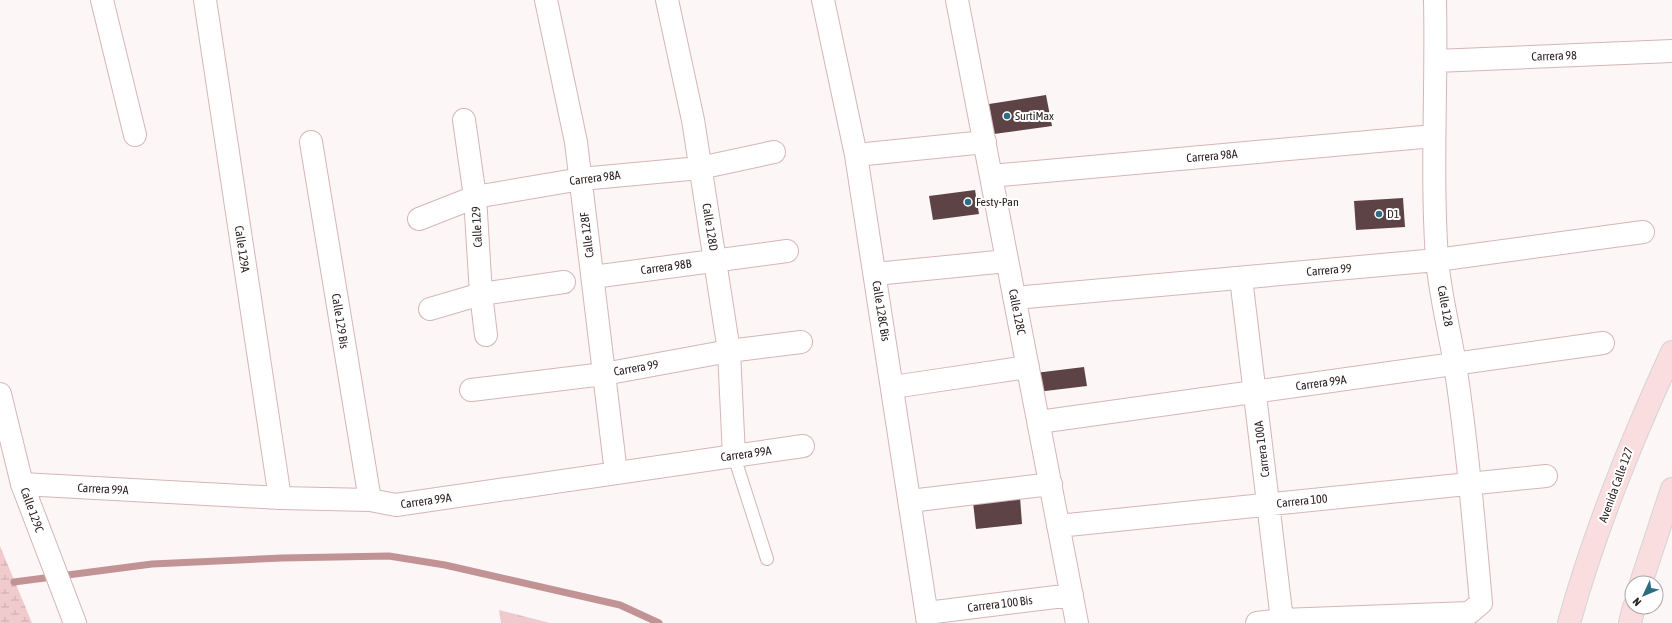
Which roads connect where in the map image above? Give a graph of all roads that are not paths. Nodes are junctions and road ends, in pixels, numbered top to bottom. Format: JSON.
{"nodes":[{"id":1,"x":102,"y":0,"type":"edge"},
{"id":2,"x":204,"y":0,"type":"edge"},
{"id":3,"x":546,"y":0,"type":"edge"},
{"id":4,"x":667,"y":0,"type":"edge"},
{"id":5,"x":823,"y":0,"type":"edge"},
{"id":6,"x":960,"y":0,"type":"edge"},
{"id":7,"x":1435,"y":0,"type":"edge"},
{"id":8,"x":1672,"y":51,"type":"edge"},
{"id":9,"x":1436,"y":61,"type":"junction"},
{"id":10,"x":464,"y":120,"type":"dead end"},
{"id":11,"x":135,"y":135,"type":"dead end"},
{"id":12,"x":1434,"y":136,"type":"junction"},
{"id":13,"x":311,"y":142,"type":"dead end"},
{"id":14,"x":985,"y":142,"type":"junction"},
{"id":15,"x":774,"y":152,"type":"dead end"},
{"id":16,"x":856,"y":155,"type":"junction"},
{"id":17,"x":700,"y":168,"type":"junction"},
{"id":18,"x":991,"y":176,"type":"junction"},
{"id":19,"x":581,"y":179,"type":"junction"},
{"id":20,"x":476,"y":197,"type":"junction"},
{"id":21,"x":419,"y":219,"type":"dead end"},
{"id":22,"x":1642,"y":232,"type":"dead end"},
{"id":23,"x":787,"y":251,"type":"dead end"},
{"id":24,"x":715,"y":260,"type":"junction"},
{"id":25,"x":1437,"y":260,"type":"junction"},
{"id":26,"x":1008,"y":261,"type":"junction"},
{"id":27,"x":875,"y":274,"type":"junction"},
{"id":28,"x":592,"y":277,"type":"junction"},
{"id":29,"x":1241,"y":278,"type":"junction"},
{"id":30,"x":564,"y":282,"type":"dead end"},
{"id":31,"x":481,"y":294,"type":"junction"},
{"id":32,"x":1015,"y":298,"type":"junction"},
{"id":33,"x":430,"y":309,"type":"dead end"},
{"id":34,"x":486,"y":335,"type":"dead end"},
{"id":35,"x":801,"y":342,"type":"dead end"},
{"id":36,"x":1603,"y":343,"type":"dead end"},
{"id":37,"x":729,"y":351,"type":"junction"},
{"id":38,"x":1672,"y":352,"type":"edge"},
{"id":39,"x":1455,"y":364,"type":"junction"},
{"id":40,"x":1028,"y":367,"type":"junction"},
{"id":41,"x":604,"y":374,"type":"junction"},
{"id":42,"x":893,"y":387,"type":"junction"},
{"id":43,"x":471,"y":390,"type":"dead end"},
{"id":44,"x":1255,"y":392,"type":"junction"},
{"id":45,"x":0,"y":394,"type":"edge"},
{"id":46,"x":3,"y":419,"type":"edge"},
{"id":47,"x":1039,"y":422,"type":"junction"},
{"id":48,"x":803,"y":446,"type":"dead end"},
{"id":49,"x":734,"y":456,"type":"junction"},
{"id":50,"x":616,"y":473,"type":"junction"},
{"id":51,"x":1546,"y":476,"type":"dead end"},
{"id":52,"x":22,"y":484,"type":"junction"},
{"id":53,"x":1051,"y":484,"type":"junction"},
{"id":54,"x":1471,"y":484,"type":"junction"},
{"id":55,"x":1672,"y":490,"type":"edge"},
{"id":56,"x":280,"y":498,"type":"junction"},
{"id":57,"x":370,"y":500,"type":"junction"},
{"id":58,"x":910,"y":501,"type":"junction"},
{"id":59,"x":1268,"y":504,"type":"junction"},
{"id":60,"x":1058,"y":526,"type":"junction"},
{"id":61,"x":767,"y":559,"type":"dead end"},
{"id":62,"x":1643,"y":575,"type":"edge"},
{"id":63,"x":1072,"y":595,"type":"junction"},
{"id":64,"x":72,"y":615,"type":"edge"},
{"id":65,"x":928,"y":618,"type":"edge"},
{"id":66,"x":1282,"y":620,"type":"junction"},
{"id":67,"x":1371,"y":620,"type":"edge"},
{"id":68,"x":1077,"y":623,"type":"edge"},
{"id":69,"x":1257,"y":623,"type":"edge"},
{"id":70,"x":1569,"y":623,"type":"edge"}],
"edges":[{"from":1,"to":11,"type":"street"},
{"from":2,"to":56,"type":"street","name":"Calle 129A"},
{"from":3,"to":19,"type":"street","name":"Calle 128F"},
{"from":4,"to":17,"type":"street","name":"Calle 128D"},
{"from":5,"to":16,"type":"street","name":"Calle 128C Bis"},
{"from":6,"to":14,"type":"street","name":"Calle 128C"},
{"from":7,"to":9,"type":"street","name":"Calle 128"},
{"from":8,"to":9,"type":"street","name":"Carrera 98"},
{"from":9,"to":12,"type":"street","name":"Calle 128"},
{"from":10,"to":20,"type":"street","name":"Calle 129"},
{"from":12,"to":18,"type":"street","name":"Carrera 98A"},
{"from":12,"to":25,"type":"street","name":"Calle 128"},
{"from":13,"to":57,"type":"street","name":"Calle 129 Bis"},
{"from":14,"to":16,"type":"street"},
{"from":14,"to":18,"type":"street","name":"Calle 128C"},
{"from":15,"to":17,"type":"street","name":"Carrera 98A"},
{"from":16,"to":27,"type":"street","name":"Calle 128C Bis"},
{"from":17,"to":19,"type":"street","name":"Carrera 98A"},
{"from":17,"to":24,"type":"street","name":"Calle 128D"},
{"from":18,"to":26,"type":"street","name":"Calle 128C"},
{"from":19,"to":20,"type":"street","name":"Carrera 98A"},
{"from":19,"to":28,"type":"street","name":"Calle 128F"},
{"from":20,"to":21,"type":"street","name":"Carrera 98A"},
{"from":20,"to":31,"type":"street","name":"Calle 129"},
{"from":22,"to":25,"type":"street","name":"Carrera 99"},
{"from":23,"to":24,"type":"street","name":"Carrera 98B"},
{"from":24,"to":28,"type":"street","name":"Carrera 98B"},
{"from":24,"to":37,"type":"street","name":"Calle 128D"},
{"from":25,"to":29,"type":"street","name":"Carrera 99"},
{"from":25,"to":39,"type":"street","name":"Calle 128"},
{"from":26,"to":27,"type":"street"},
{"from":26,"to":32,"type":"street","name":"Calle 128C"},
{"from":27,"to":42,"type":"street","name":"Calle 128C Bis"},
{"from":28,"to":41,"type":"street","name":"Calle 128F"},
{"from":29,"to":32,"type":"street","name":"Carrera 99"},
{"from":29,"to":44,"type":"street","name":"Carrera 100A"},
{"from":30,"to":31,"type":"street"},
{"from":31,"to":33,"type":"street"},
{"from":31,"to":34,"type":"street","name":"Calle 129"},
{"from":32,"to":40,"type":"street","name":"Calle 128C"},
{"from":35,"to":37,"type":"street","name":"Carrera 99"},
{"from":36,"to":39,"type":"street","name":"Carrera 99A"},
{"from":37,"to":41,"type":"street","name":"Carrera 99"},
{"from":37,"to":49,"type":"street","name":"Calle 128D"},
{"from":38,"to":70,"type":"main road","name":"Avenida Calle 127"},
{"from":39,"to":44,"type":"street","name":"Carrera 99A"},
{"from":39,"to":54,"type":"street","name":"Calle 128"},
{"from":40,"to":42,"type":"street"},
{"from":40,"to":47,"type":"street","name":"Calle 128C"},
{"from":41,"to":43,"type":"street","name":"Carrera 99"},
{"from":41,"to":50,"type":"street","name":"Calle 128F"},
{"from":42,"to":58,"type":"street","name":"Calle 128C Bis"},
{"from":44,"to":47,"type":"street","name":"Carrera 99A"},
{"from":44,"to":59,"type":"street","name":"Carrera 100A"},
{"from":45,"to":46,"type":"street","name":"Calle 129C"},
{"from":46,"to":52,"type":"street","name":"Calle 129C"},
{"from":47,"to":53,"type":"street","name":"Calle 128C"},
{"from":48,"to":49,"type":"street","name":"Carrera 99A"},
{"from":49,"to":50,"type":"street","name":"Carrera 99A"},
{"from":49,"to":61,"type":"lane"},
{"from":50,"to":57,"type":"street","name":"Carrera 99A"},
{"from":51,"to":54,"type":"street","name":"Carrera 100"},
{"from":52,"to":56,"type":"street","name":"Carrera 99A"},
{"from":52,"to":64,"type":"street","name":"Calle 129C"},
{"from":53,"to":58,"type":"street"},
{"from":53,"to":60,"type":"street","name":"Calle 128C"},
{"from":54,"to":59,"type":"street","name":"Carrera 100"},
{"from":54,"to":67,"type":"street","name":"Calle 128"},
{"from":55,"to":62,"type":"main road"},
{"from":56,"to":57,"type":"street","name":"Carrera 99A"},
{"from":58,"to":65,"type":"street","name":"Calle 128C Bis"},
{"from":59,"to":60,"type":"street","name":"Carrera 100"},
{"from":59,"to":66,"type":"street","name":"Carrera 100A"},
{"from":60,"to":63,"type":"street","name":"Calle 128C"},
{"from":63,"to":65,"type":"street","name":"Carrera 100 Bis"},
{"from":63,"to":68,"type":"street","name":"Calle 128C"},
{"from":66,"to":67,"type":"street"},
{"from":66,"to":69,"type":"street"}]}
